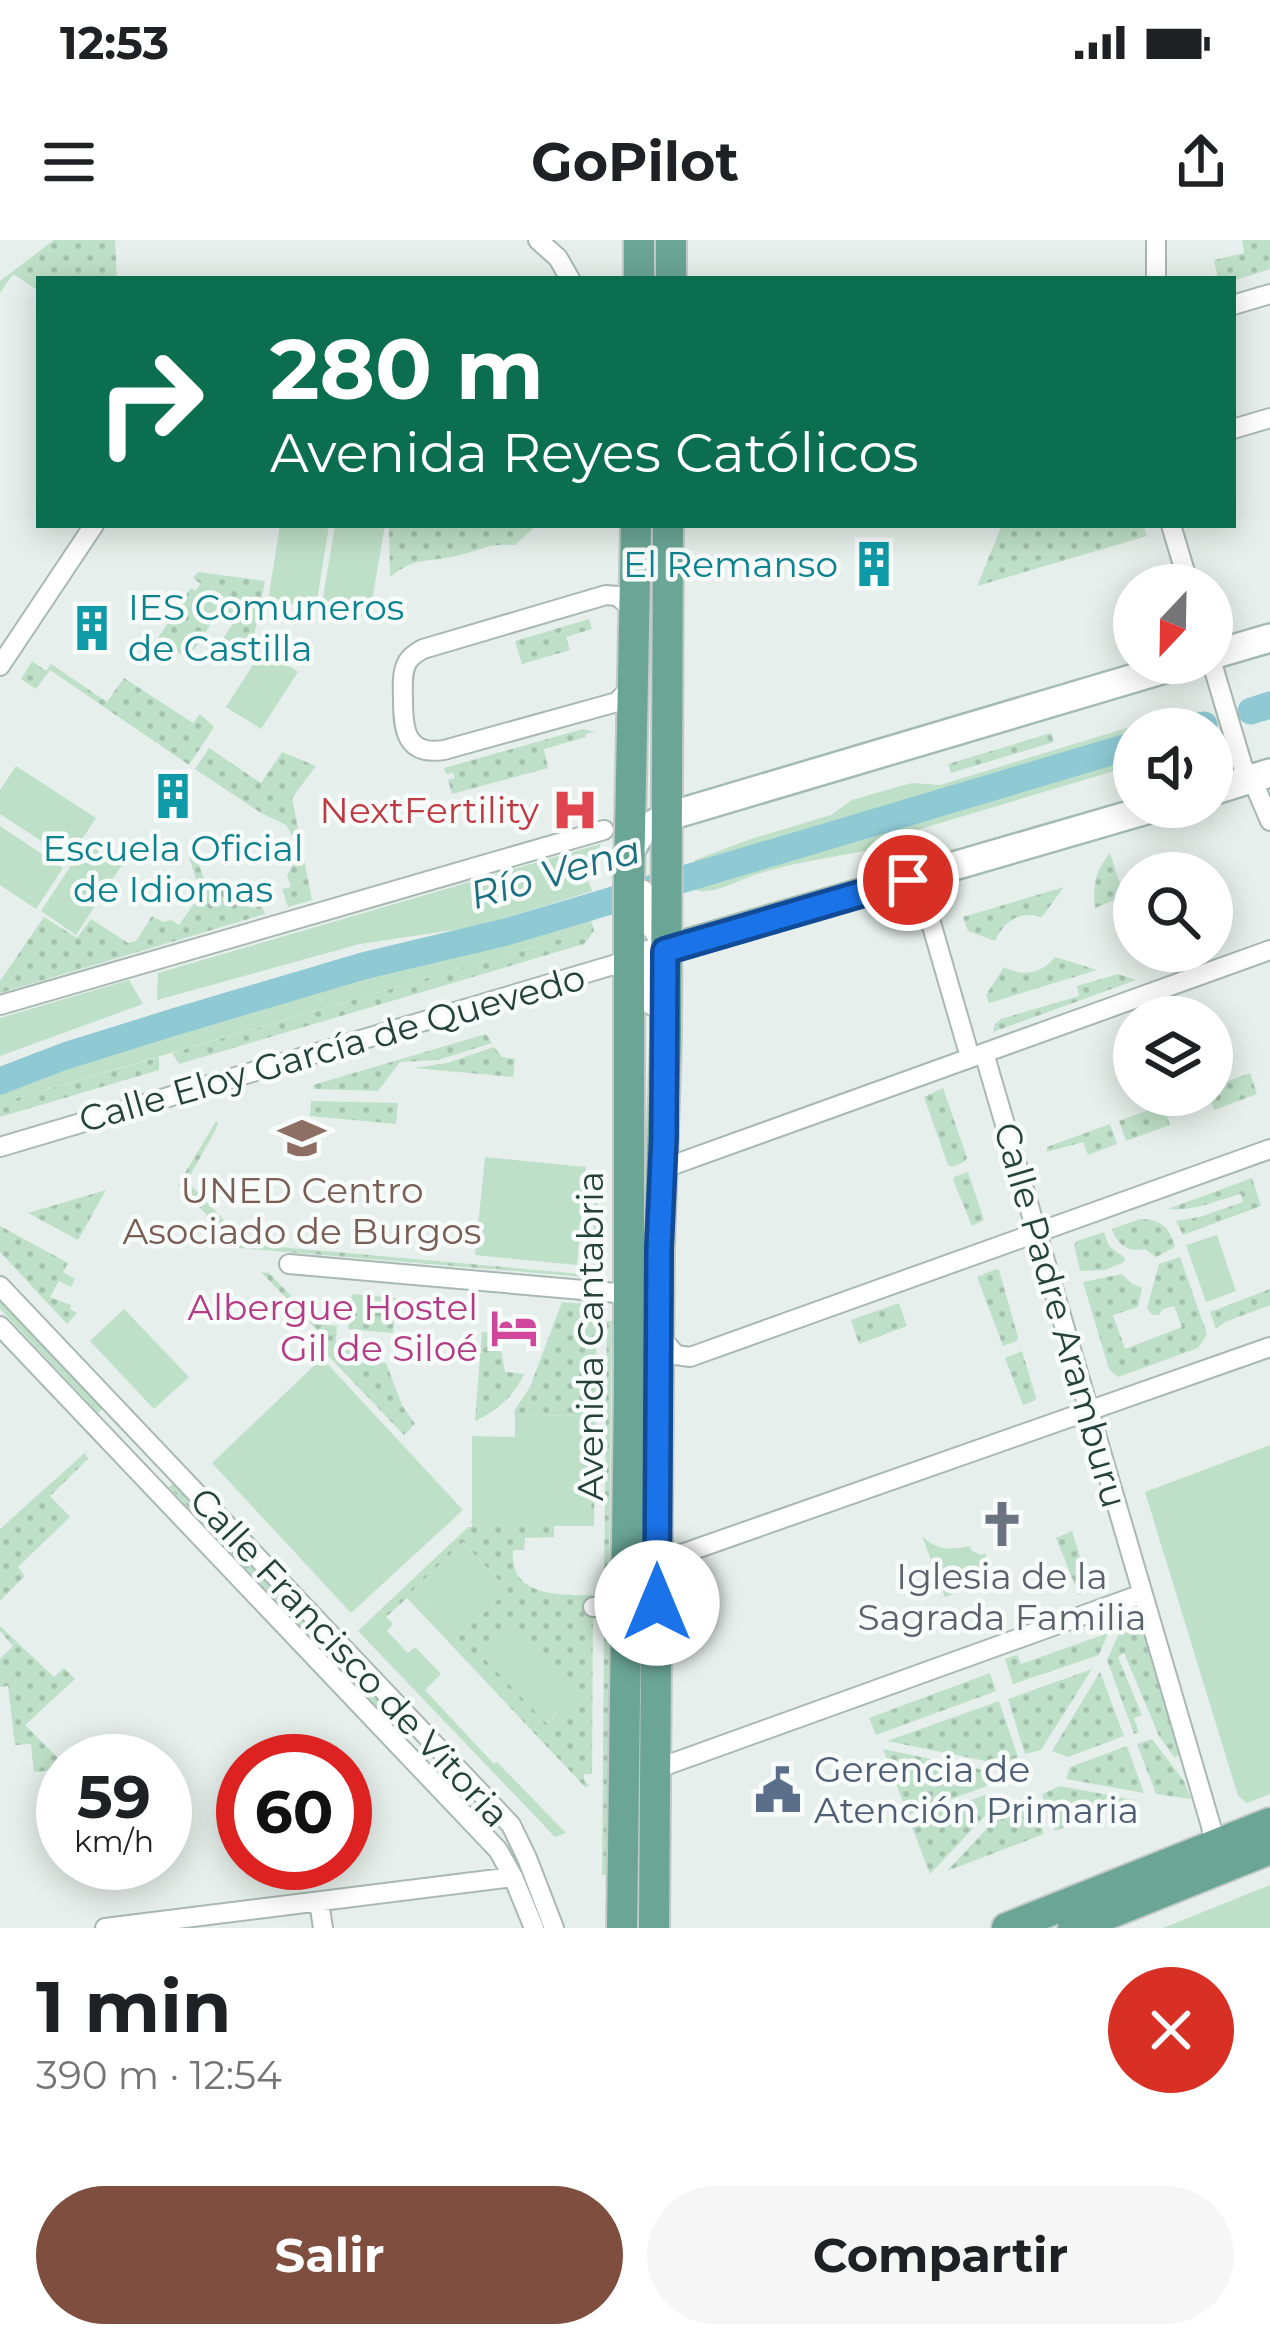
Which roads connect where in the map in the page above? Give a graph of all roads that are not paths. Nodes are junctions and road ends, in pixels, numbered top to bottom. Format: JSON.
{"nodes":[{"id":1,"x":538,"y":240,"type":"edge"},
{"id":2,"x":556,"y":240,"type":"edge"},
{"id":3,"x":639,"y":240,"type":"edge"},
{"id":4,"x":671,"y":240,"type":"edge"},
{"id":5,"x":1156,"y":240,"type":"edge"},
{"id":6,"x":568,"y":276,"type":"edge"},
{"id":7,"x":581,"y":276,"type":"edge"},
{"id":8,"x":639,"y":276,"type":"edge"},
{"id":9,"x":671,"y":276,"type":"edge"},
{"id":10,"x":1156,"y":276,"type":"edge"},
{"id":11,"x":1270,"y":294,"type":"edge"},
{"id":12,"x":1236,"y":304,"type":"edge"},
{"id":13,"x":1270,"y":418,"type":"edge"},
{"id":14,"x":1236,"y":428,"type":"edge"},
{"id":15,"x":81,"y":528,"type":"edge"},
{"id":16,"x":92,"y":528,"type":"edge"},
{"id":17,"x":644,"y":528,"type":"edge"},
{"id":18,"x":1172,"y":528,"type":"edge"},
{"id":19,"x":1183,"y":564,"type":"edge"},
{"id":20,"x":634,"y":610,"type":"junction"},
{"id":21,"x":1270,"y":638,"type":"edge"},
{"id":22,"x":0,"y":650,"type":"edge"},
{"id":23,"x":1233,"y":651,"type":"edge"},
{"id":24,"x":0,"y":666,"type":"edge"},
{"id":25,"x":1131,"y":684,"type":"edge"},
{"id":26,"x":1219,"y":684,"type":"edge"},
{"id":27,"x":632,"y":686,"type":"junction"},
{"id":28,"x":1261,"y":776,"type":"edge"},
{"id":29,"x":1113,"y":820,"type":"edge"},
{"id":30,"x":1270,"y":820,"type":"edge"},
{"id":31,"x":604,"y":830,"type":"dead end"},
{"id":32,"x":646,"y":871,"type":"junction"},
{"id":33,"x":926,"y":902,"type":"dead end"},
{"id":34,"x":1270,"y":950,"type":"edge"},
{"id":35,"x":665,"y":951,"type":"junction"},
{"id":36,"x":630,"y":960,"type":"junction"},
{"id":37,"x":0,"y":1005,"type":"edge"},
{"id":38,"x":975,"y":1050,"type":"junction"},
{"id":39,"x":0,"y":1147,"type":"edge"},
{"id":40,"x":1270,"y":1149,"type":"edge"},
{"id":41,"x":662,"y":1164,"type":"junction"},
{"id":42,"x":1036,"y":1232,"type":"junction"},
{"id":43,"x":289,"y":1264,"type":"dead end"},
{"id":44,"x":0,"y":1286,"type":"edge"},
{"id":45,"x":628,"y":1294,"type":"junction"},
{"id":46,"x":0,"y":1326,"type":"edge"},
{"id":47,"x":659,"y":1334,"type":"junction"},
{"id":48,"x":1270,"y":1346,"type":"edge"},
{"id":49,"x":114,"y":1407,"type":"junction"},
{"id":50,"x":1089,"y":1411,"type":"junction"},
{"id":51,"x":87,"y":1434,"type":"junction"},
{"id":52,"x":628,"y":1526,"type":"junction"},
{"id":53,"x":657,"y":1557,"type":"junction"},
{"id":54,"x":1142,"y":1594,"type":"junction"},
{"id":55,"x":593,"y":1606,"type":"dead end"},
{"id":56,"x":614,"y":1607,"type":"dead end"},
{"id":57,"x":430,"y":1738,"type":"junction"},
{"id":58,"x":409,"y":1755,"type":"junction"},
{"id":59,"x":656,"y":1769,"type":"junction"},
{"id":60,"x":1270,"y":1823,"type":"edge"},
{"id":61,"x":1216,"y":1845,"type":"junction"},
{"id":62,"x":1270,"y":1849,"type":"edge"},
{"id":63,"x":513,"y":1877,"type":"junction"},
{"id":64,"x":319,"y":1902,"type":"junction"},
{"id":65,"x":1077,"y":1918,"type":"edge"},
{"id":66,"x":105,"y":1928,"type":"edge"},
{"id":67,"x":323,"y":1928,"type":"edge"},
{"id":68,"x":534,"y":1928,"type":"edge"},
{"id":69,"x":554,"y":1928,"type":"edge"},
{"id":70,"x":622,"y":1928,"type":"edge"},
{"id":71,"x":653,"y":1928,"type":"edge"},
{"id":72,"x":1007,"y":1928,"type":"edge"},
{"id":73,"x":1030,"y":1928,"type":"edge"}],
"edges":[{"from":1,"to":6,"type":"street"},
{"from":2,"to":7,"type":"street"},
{"from":3,"to":8,"type":"main road"},
{"from":4,"to":9,"type":"main road"},
{"from":5,"to":10,"type":"street"},
{"from":11,"to":12,"type":"street"},
{"from":13,"to":14,"type":"street"},
{"from":15,"to":22,"type":"street"},
{"from":16,"to":24,"type":"street"},
{"from":17,"to":20,"type":"main road","name":"Avenida Cantabria"},
{"from":17,"to":32,"type":"main road","name":"Avenida Cantabria"},
{"from":18,"to":19,"type":"street"},
{"from":20,"to":27,"type":"main road","name":"Avenida Cantabria"},
{"from":20,"to":27,"type":"street"},
{"from":21,"to":23,"type":"street"},
{"from":25,"to":32,"type":"street"},
{"from":26,"to":28,"type":"street"},
{"from":27,"to":32,"type":"main road","name":"Avenida Cantabria"},
{"from":28,"to":30,"type":"street"},
{"from":29,"to":35,"type":"street","name":"Calle Eloy García de Quevedo"},
{"from":31,"to":37,"type":"street"},
{"from":32,"to":35,"type":"main road","name":"Avenida Cantabria"},
{"from":32,"to":36,"type":"main road","name":"Avenida Cantabria"},
{"from":33,"to":38,"type":"street","name":"Calle Padre Aramburu"},
{"from":34,"to":38,"type":"street"},
{"from":35,"to":36,"type":"street","name":"Calle Eloy García de Quevedo"},
{"from":35,"to":41,"type":"main road","name":"Avenida Cantabria"},
{"from":36,"to":39,"type":"street","name":"Calle Eloy García de Quevedo"},
{"from":36,"to":41,"type":"street","name":"Avenida Cantabria"},
{"from":36,"to":45,"type":"main road","name":"Avenida Cantabria"},
{"from":38,"to":41,"type":"street"},
{"from":38,"to":42,"type":"street","name":"Calle Padre Aramburu"},
{"from":40,"to":42,"type":"street"},
{"from":41,"to":47,"type":"main road","name":"Avenida Cantabria"},
{"from":42,"to":47,"type":"street"},
{"from":42,"to":50,"type":"street","name":"Calle Padre Aramburu"},
{"from":43,"to":45,"type":"street"},
{"from":44,"to":49,"type":"street","name":"Calle Francisco de Vitoria"},
{"from":45,"to":52,"type":"main road","name":"Avenida Cantabria"},
{"from":46,"to":51,"type":"street","name":"Calle Francisco de Vitoria"},
{"from":47,"to":53,"type":"main road","name":"Avenida Cantabria"},
{"from":48,"to":50,"type":"street"},
{"from":49,"to":51,"type":"street"},
{"from":49,"to":57,"type":"street","name":"Calle Francisco de Vitoria"},
{"from":50,"to":53,"type":"street"},
{"from":50,"to":54,"type":"street","name":"Calle Padre Aramburu"},
{"from":51,"to":58,"type":"street","name":"Calle Francisco de Vitoria"},
{"from":52,"to":53,"type":"street"},
{"from":52,"to":70,"type":"main road","name":"Avenida Cantabria"},
{"from":53,"to":59,"type":"main road","name":"Avenida Cantabria"},
{"from":54,"to":59,"type":"street"},
{"from":54,"to":61,"type":"street","name":"Calle Padre Aramburu"},
{"from":55,"to":56,"type":"street"},
{"from":57,"to":58,"type":"street"},
{"from":57,"to":69,"type":"street","name":"Calle Francisco de Vitoria"},
{"from":58,"to":63,"type":"street","name":"Calle Francisco de Vitoria"},
{"from":59,"to":71,"type":"main road","name":"Avenida Cantabria"},
{"from":60,"to":61,"type":"main road"},
{"from":61,"to":65,"type":"main road"},
{"from":62,"to":65,"type":"main road"},
{"from":63,"to":64,"type":"street"},
{"from":63,"to":68,"type":"street","name":"Calle Francisco de Vitoria"},
{"from":64,"to":66,"type":"street"},
{"from":64,"to":67,"type":"street"},
{"from":65,"to":72,"type":"main road"},
{"from":65,"to":73,"type":"street"}]}
